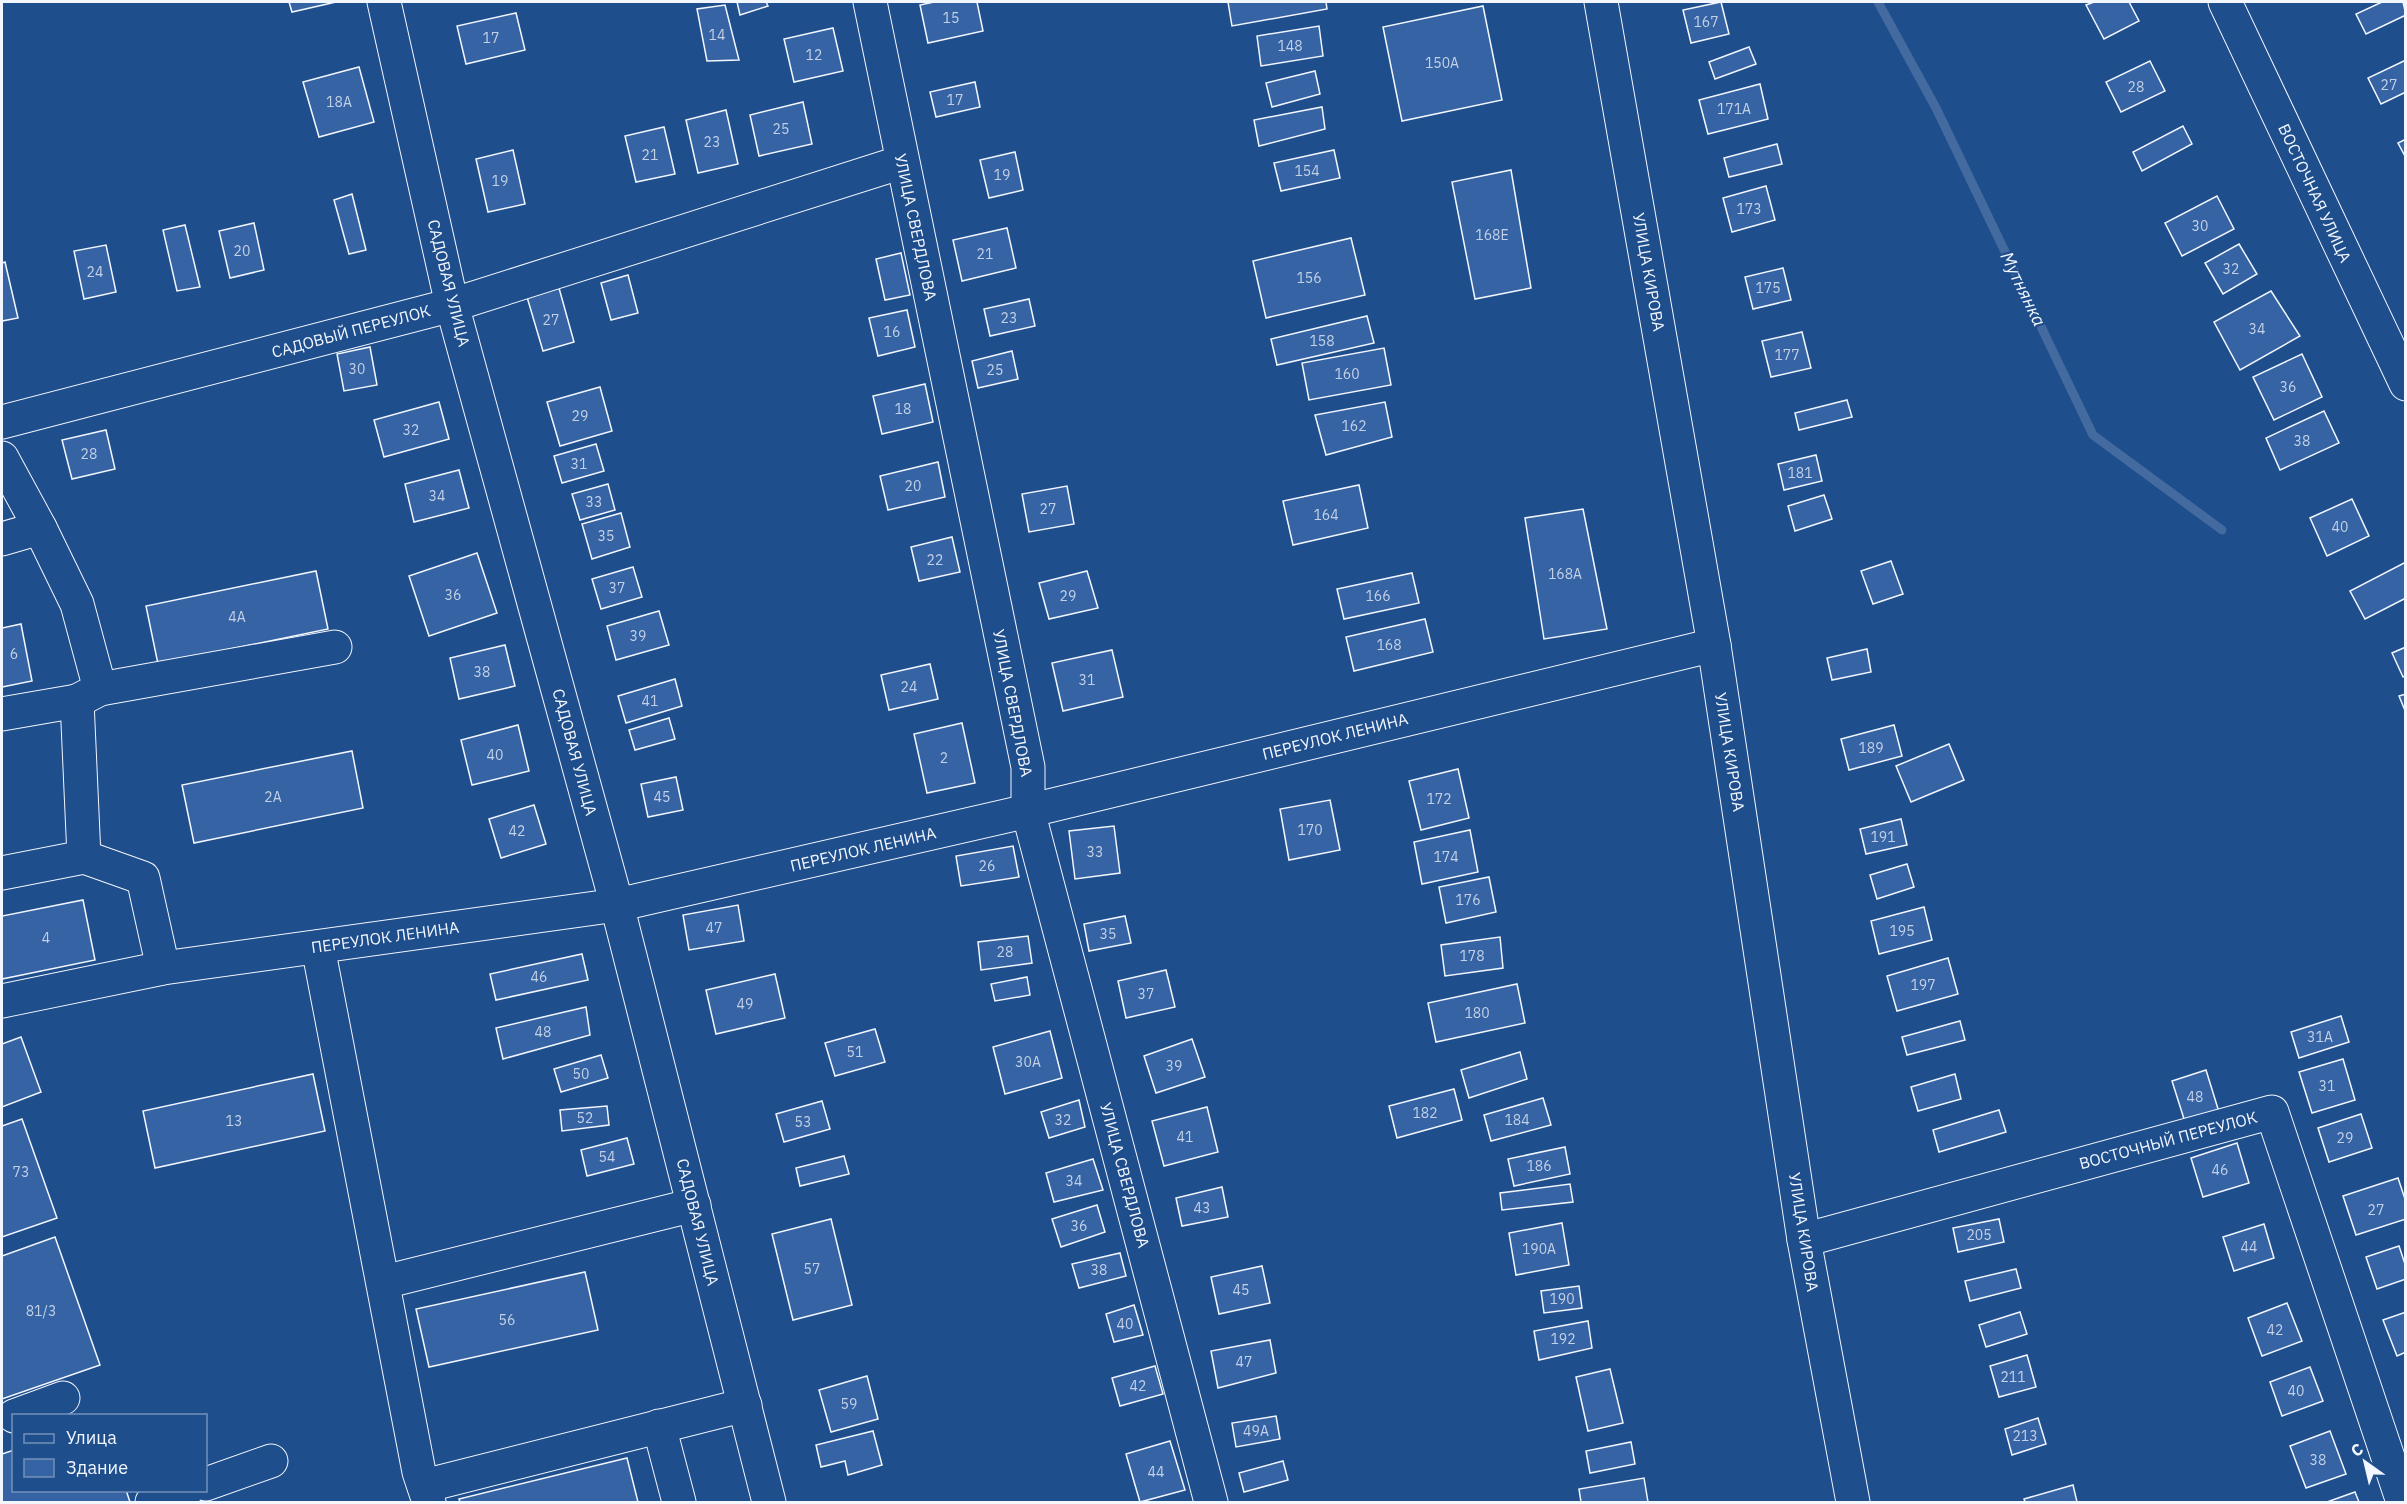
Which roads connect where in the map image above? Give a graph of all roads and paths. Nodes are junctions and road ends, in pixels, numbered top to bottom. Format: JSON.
{"nodes":[{"id":1,"x":384,"y":2,"type":"edge"},
{"id":2,"x":870,"y":2,"type":"edge"},
{"id":3,"x":1601,"y":2,"type":"edge"},
{"id":4,"x":2225,"y":2,"type":"edge"},
{"id":5,"x":902,"y":162,"type":"junction"},
{"id":6,"x":453,"y":305,"type":"junction"},
{"id":7,"x":2406,"y":384,"type":"edge"},
{"id":8,"x":2,"y":422,"type":"edge"},
{"id":9,"x":2,"y":458,"type":"edge"},
{"id":10,"x":40,"y":528,"type":"junction"},
{"id":11,"x":2,"y":539,"type":"edge"},
{"id":12,"x":1713,"y":645,"type":"junction"},
{"id":13,"x":335,"y":647,"type":"dead end"},
{"id":14,"x":89,"y":695,"type":"junction"},
{"id":15,"x":2,"y":714,"type":"edge"},
{"id":16,"x":1028,"y":811,"type":"junction"},
{"id":17,"x":84,"y":857,"type":"junction"},
{"id":18,"x":2,"y":873,"type":"edge"},
{"id":19,"x":617,"y":905,"type":"junction"},
{"id":20,"x":318,"y":947,"type":"junction"},
{"id":21,"x":164,"y":968,"type":"junction"},
{"id":22,"x":2,"y":1001,"type":"edge"},
{"id":23,"x":694,"y":1205,"type":"junction"},
{"id":24,"x":1804,"y":1240,"type":"junction"},
{"id":25,"x":384,"y":1282,"type":"junction"},
{"id":26,"x":63,"y":1398,"type":"dead end"},
{"id":27,"x":745,"y":1405,"type":"junction"},
{"id":28,"x":19,"y":1414,"type":"edge"},
{"id":29,"x":659,"y":1426,"type":"junction"},
{"id":30,"x":271,"y":1461,"type":"dead end"},
{"id":31,"x":207,"y":1484,"type":"edge"},
{"id":32,"x":184,"y":1492,"type":"edge"},
{"id":33,"x":426,"y":1494,"type":"edge"},
{"id":34,"x":152,"y":1503,"type":"edge"},
{"id":35,"x":679,"y":1503,"type":"edge"},
{"id":36,"x":769,"y":1503,"type":"edge"},
{"id":37,"x":1211,"y":1503,"type":"edge"},
{"id":38,"x":1853,"y":1503,"type":"edge"},
{"id":39,"x":2403,"y":1503,"type":"edge"}],
"edges":[{"from":1,"to":6,"type":"street","name":"САДОВАЯ УЛИЦА"},
{"from":2,"to":5,"type":"street","name":"УЛИЦА СВЕРДЛОВА"},
{"from":3,"to":12,"type":"street","name":"УЛИЦА КИРОВА"},
{"from":4,"to":7,"type":"street","name":"ВОСТОЧНАЯ УЛИЦА"},
{"from":5,"to":6,"type":"street","name":"САДОВЫЙ ПЕРЕУЛОК"},
{"from":5,"to":16,"type":"street","name":"УЛИЦА СВЕРДЛОВА"},
{"from":6,"to":8,"type":"street","name":"САДОВЫЙ ПЕРЕУЛОК"},
{"from":6,"to":19,"type":"street","name":"САДОВАЯ УЛИЦА"},
{"from":9,"to":10,"type":"street"},
{"from":10,"to":11,"type":"street"},
{"from":10,"to":14,"type":"street"},
{"from":12,"to":16,"type":"street","name":"ПЕРЕУЛОК ЛЕНИНА"},
{"from":12,"to":24,"type":"street","name":"УЛИЦА КИРОВА"},
{"from":13,"to":14,"type":"street"},
{"from":14,"to":15,"type":"street"},
{"from":14,"to":17,"type":"street"},
{"from":16,"to":19,"type":"street","name":"ПЕРЕУЛОК ЛЕНИНА"},
{"from":16,"to":37,"type":"street","name":"УЛИЦА СВЕРДЛОВА"},
{"from":17,"to":18,"type":"street"},
{"from":17,"to":21,"type":"street"},
{"from":19,"to":20,"type":"street","name":"ПЕРЕУЛОК ЛЕНИНА"},
{"from":19,"to":23,"type":"street","name":"САДОВАЯ УЛИЦА"},
{"from":20,"to":21,"type":"street","name":"ПЕРЕУЛОК ЛЕНИНА"},
{"from":20,"to":25,"type":"street"},
{"from":21,"to":22,"type":"street","name":"ПЕРЕУЛОК ЛЕНИНА"},
{"from":23,"to":25,"type":"street"},
{"from":23,"to":27,"type":"street","name":"САДОВАЯ УЛИЦА"},
{"from":24,"to":38,"type":"street","name":"УЛИЦА КИРОВА"},
{"from":24,"to":39,"type":"street","name":"ВОСТОЧНЫЙ ПЕРЕУЛОК"},
{"from":25,"to":33,"type":"street"},
{"from":26,"to":28,"type":"street"},
{"from":27,"to":29,"type":"street"},
{"from":27,"to":36,"type":"street","name":"САДОВАЯ УЛИЦА"},
{"from":29,"to":33,"type":"street"},
{"from":29,"to":35,"type":"street"},
{"from":30,"to":31,"type":"street"},
{"from":32,"to":34,"type":"street"}]}
